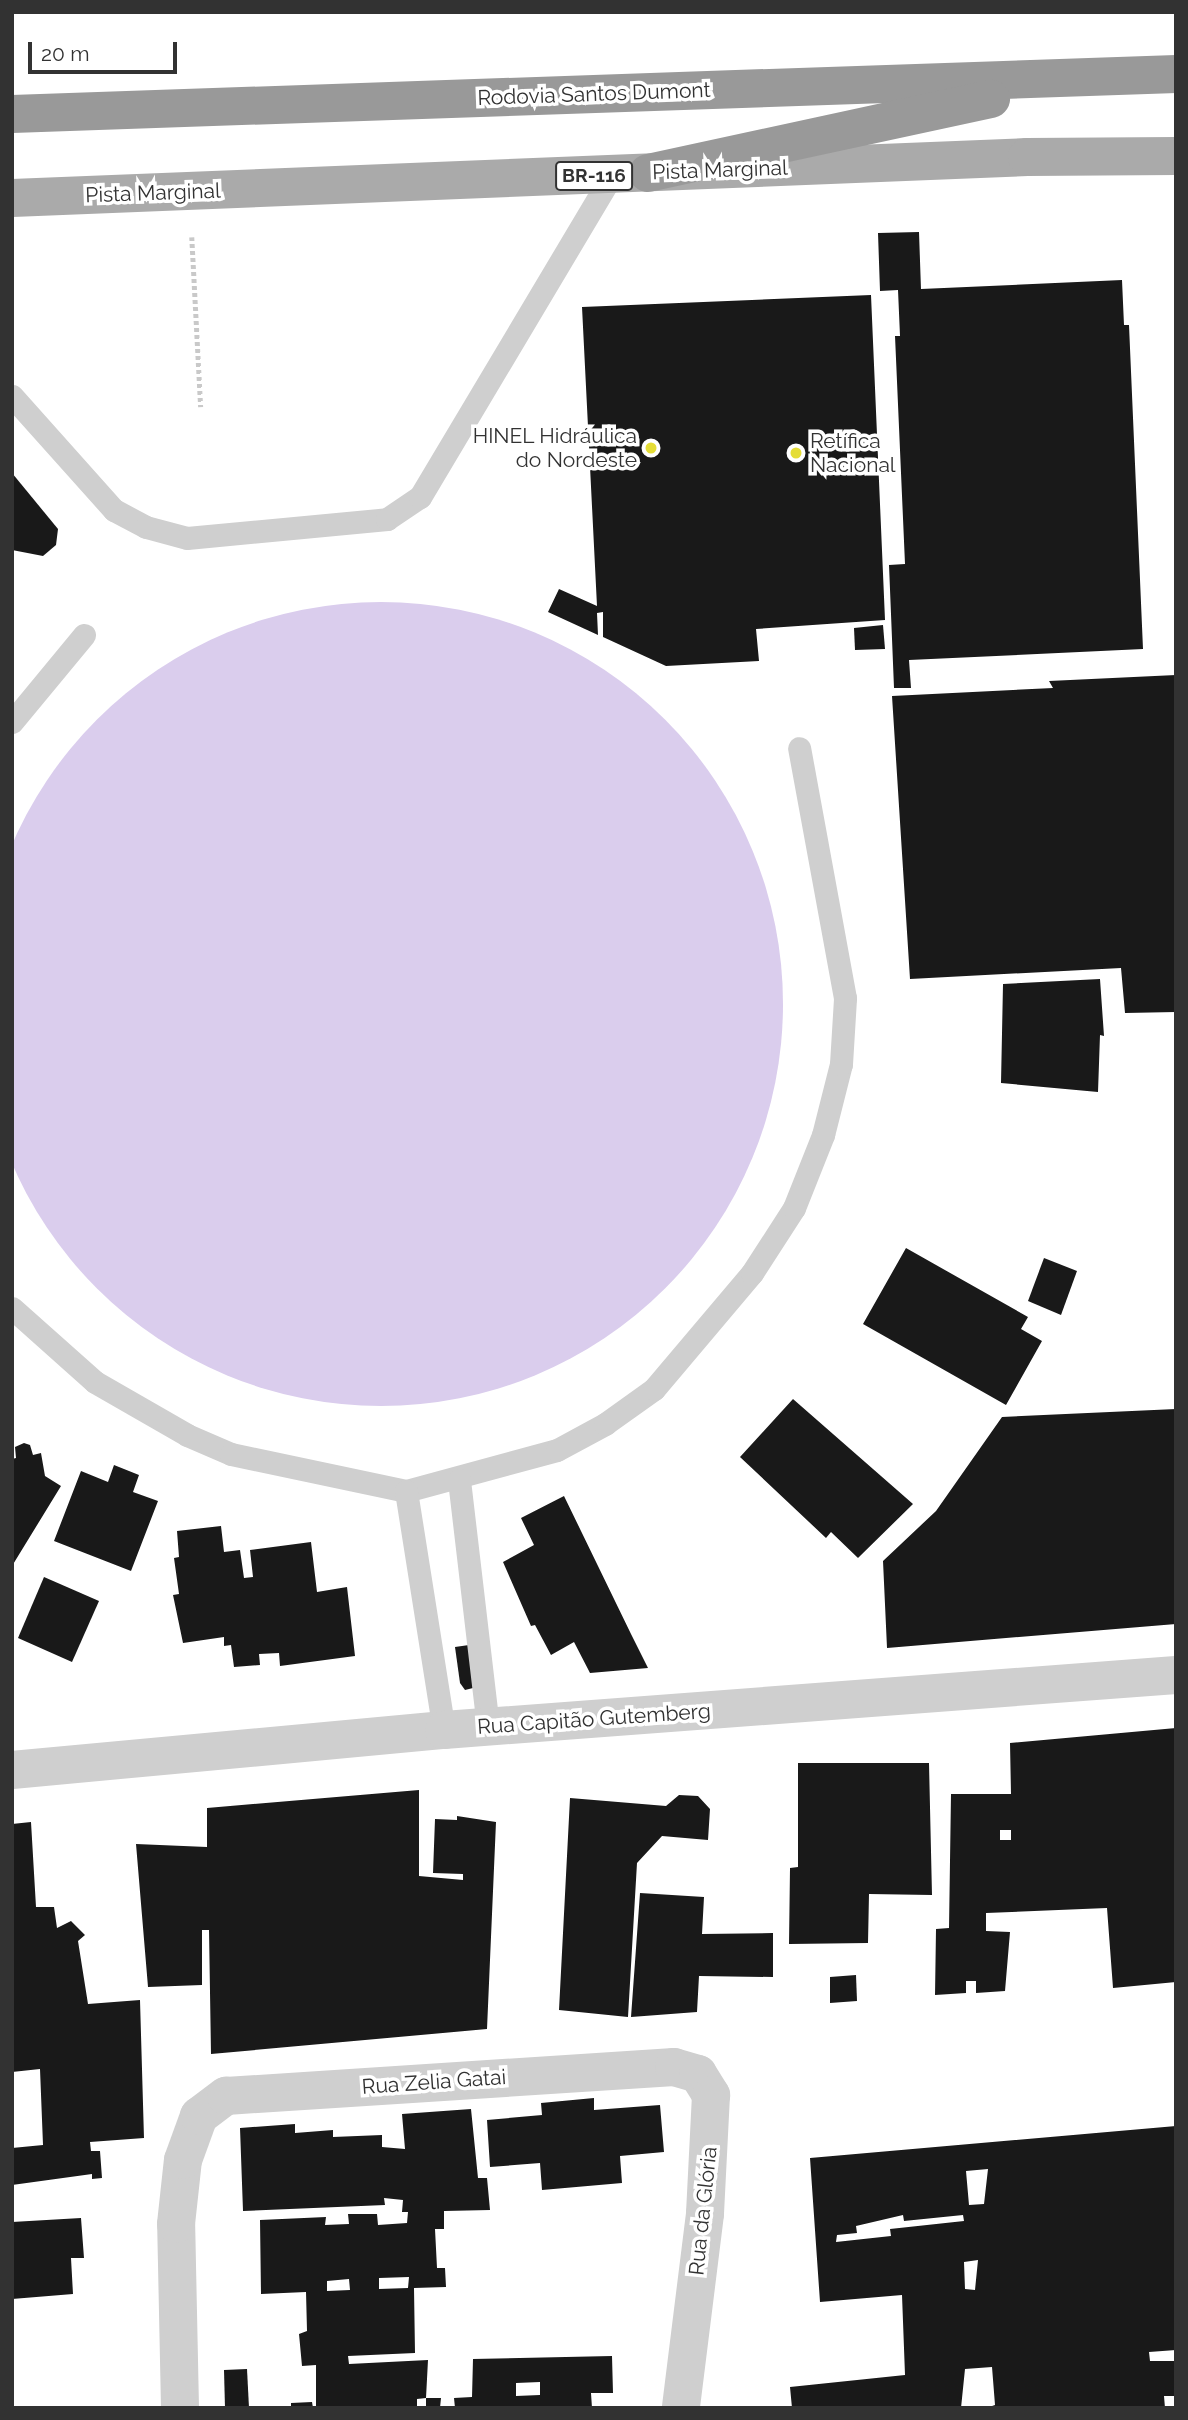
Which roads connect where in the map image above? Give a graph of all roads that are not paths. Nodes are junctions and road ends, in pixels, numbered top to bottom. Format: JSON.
{"nodes":[{"id":1,"x":1176,"y":74,"type":"edge"},
{"id":2,"x":1089,"y":78,"type":"junction"},
{"id":3,"x":12,"y":114,"type":"edge"},
{"id":4,"x":1176,"y":156,"type":"edge"},
{"id":5,"x":630,"y":174,"type":"junction"},
{"id":6,"x":12,"y":198,"type":"edge"},
{"id":7,"x":12,"y":396,"type":"edge"},
{"id":8,"x":84,"y":635,"type":"dead end"},
{"id":9,"x":12,"y":722,"type":"edge"},
{"id":10,"x":799,"y":748,"type":"dead end"},
{"id":11,"x":12,"y":1308,"type":"edge"},
{"id":12,"x":459,"y":1480,"type":"junction"},
{"id":13,"x":406,"y":1491,"type":"junction"},
{"id":14,"x":1176,"y":1675,"type":"edge"},
{"id":15,"x":488,"y":1727,"type":"junction"},
{"id":16,"x":444,"y":1730,"type":"junction"},
{"id":17,"x":12,"y":1770,"type":"edge"},
{"id":18,"x":643,"y":2068,"type":"joint"},
{"id":19,"x":180,"y":2408,"type":"edge"},
{"id":20,"x":681,"y":2408,"type":"edge"}],
"edges":[{"from":1,"to":2,"type":"highway","name":"Rodovia Santos Dumont"},
{"from":2,"to":3,"type":"highway","name":"Rodovia Santos Dumont"},
{"from":2,"to":5,"type":"highway"},
{"from":4,"to":5,"type":"main road","name":"Pista Marginal","number":"BR-116"},
{"from":5,"to":6,"type":"main road","name":"Pista Marginal","number":"BR-116"},
{"from":5,"to":7,"type":"lane"},
{"from":8,"to":9,"type":"lane"},
{"from":10,"to":12,"type":"lane"},
{"from":11,"to":13,"type":"lane"},
{"from":12,"to":13,"type":"lane"},
{"from":12,"to":15,"type":"lane"},
{"from":13,"to":16,"type":"lane"},
{"from":14,"to":15,"type":"street","name":"Rua Capitão Gutemberg"},
{"from":15,"to":16,"type":"street","name":"Rua Capitão Gutemberg"},
{"from":16,"to":17,"type":"street","name":"Rua Capitão Gutemberg"},
{"from":18,"to":19,"type":"street","name":"Rua Zelia Gatai"},
{"from":18,"to":20,"type":"street","name":"Rua da Glória"}]}
